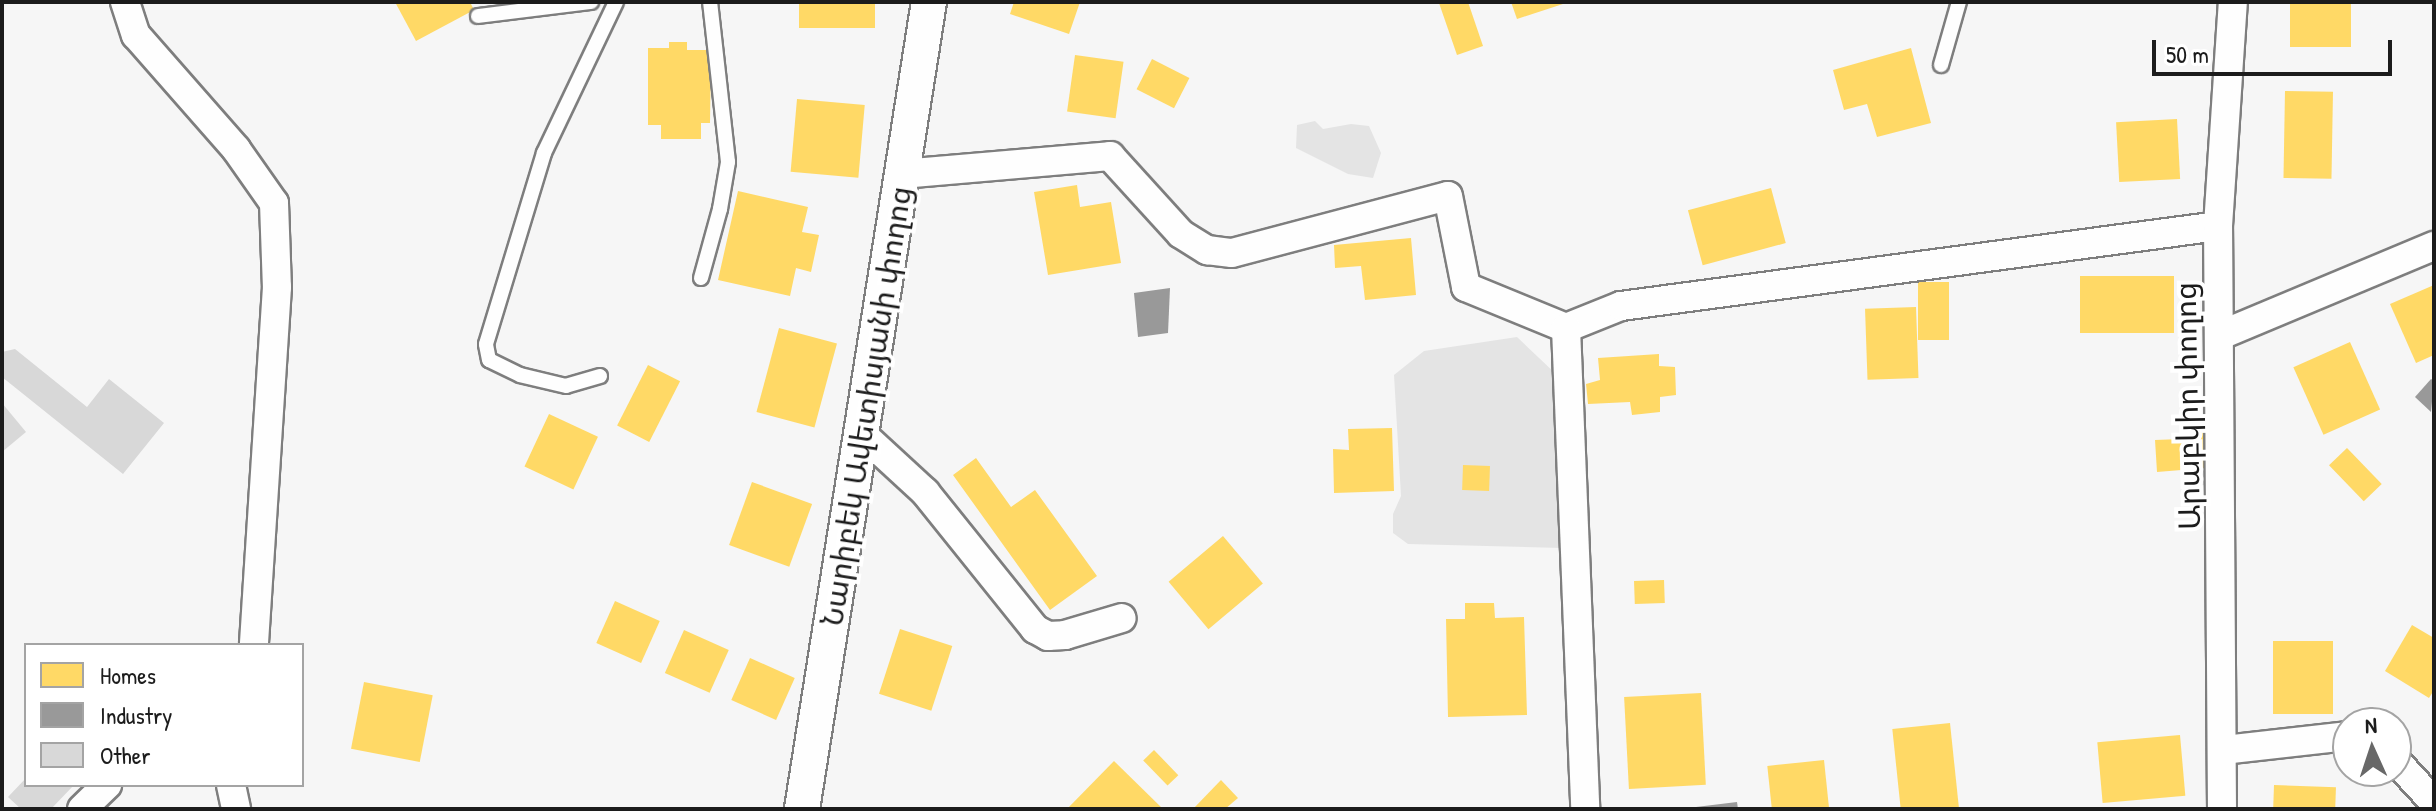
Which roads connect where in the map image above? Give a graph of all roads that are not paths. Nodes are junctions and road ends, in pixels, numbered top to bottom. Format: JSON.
{"nodes":[{"id":1,"x":125,"y":2,"type":"edge"},
{"id":2,"x":591,"y":2,"type":"edge"},
{"id":3,"x":602,"y":2,"type":"edge"},
{"id":4,"x":616,"y":2,"type":"edge"},
{"id":5,"x":710,"y":2,"type":"edge"},
{"id":6,"x":929,"y":2,"type":"edge"},
{"id":7,"x":1959,"y":2,"type":"edge"},
{"id":8,"x":2233,"y":2,"type":"edge"},
{"id":9,"x":478,"y":16,"type":"dead end"},
{"id":10,"x":1941,"y":65,"type":"dead end"},
{"id":11,"x":901,"y":174,"type":"junction"},
{"id":12,"x":2218,"y":226,"type":"junction"},
{"id":13,"x":2434,"y":246,"type":"edge"},
{"id":14,"x":701,"y":278,"type":"dead end"},
{"id":15,"x":1566,"y":328,"type":"junction"},
{"id":16,"x":2221,"y":335,"type":"junction"},
{"id":17,"x":600,"y":376,"type":"dead end"},
{"id":18,"x":862,"y":434,"type":"junction"},
{"id":19,"x":1122,"y":618,"type":"dead end"},
{"id":20,"x":254,"y":643,"type":"edge"},
{"id":21,"x":2332,"y":738,"type":"edge"},
{"id":22,"x":2223,"y":750,"type":"junction"},
{"id":23,"x":2412,"y":778,"type":"edge"},
{"id":24,"x":105,"y":787,"type":"edge"},
{"id":25,"x":231,"y":787,"type":"edge"},
{"id":26,"x":2434,"y":802,"type":"edge"},
{"id":27,"x":82,"y":809,"type":"edge"},
{"id":28,"x":236,"y":809,"type":"edge"},
{"id":29,"x":802,"y":809,"type":"edge"},
{"id":30,"x":1585,"y":809,"type":"edge"},
{"id":31,"x":2222,"y":809,"type":"edge"}],
"edges":[{"from":1,"to":20,"type":"street"},
{"from":2,"to":9,"type":"lane"},
{"from":3,"to":4,"type":"lane"},
{"from":4,"to":17,"type":"lane"},
{"from":5,"to":14,"type":"lane"},
{"from":6,"to":11,"type":"street","name":"Նարիբեկ Ավետիսյանի փողոց"},
{"from":7,"to":10,"type":"lane"},
{"from":8,"to":12,"type":"street","name":"Արաբկիր փողոց"},
{"from":11,"to":15,"type":"street"},
{"from":11,"to":18,"type":"street","name":"Նարիբեկ Ավետիսյանի փողոց"},
{"from":12,"to":15,"type":"street"},
{"from":12,"to":16,"type":"street","name":"Արաբկիր փողոց"},
{"from":13,"to":16,"type":"street"},
{"from":15,"to":30,"type":"street"},
{"from":16,"to":22,"type":"street","name":"Արաբկիր փողոց"},
{"from":18,"to":19,"type":"street"},
{"from":18,"to":29,"type":"street","name":"Նարիբեկ Ավետիսյանի փողոց"},
{"from":21,"to":22,"type":"street"},
{"from":22,"to":31,"type":"street","name":"Արաբկիր փողոց"},
{"from":23,"to":26,"type":"street"},
{"from":24,"to":27,"type":"street"},
{"from":25,"to":28,"type":"street"}]}
